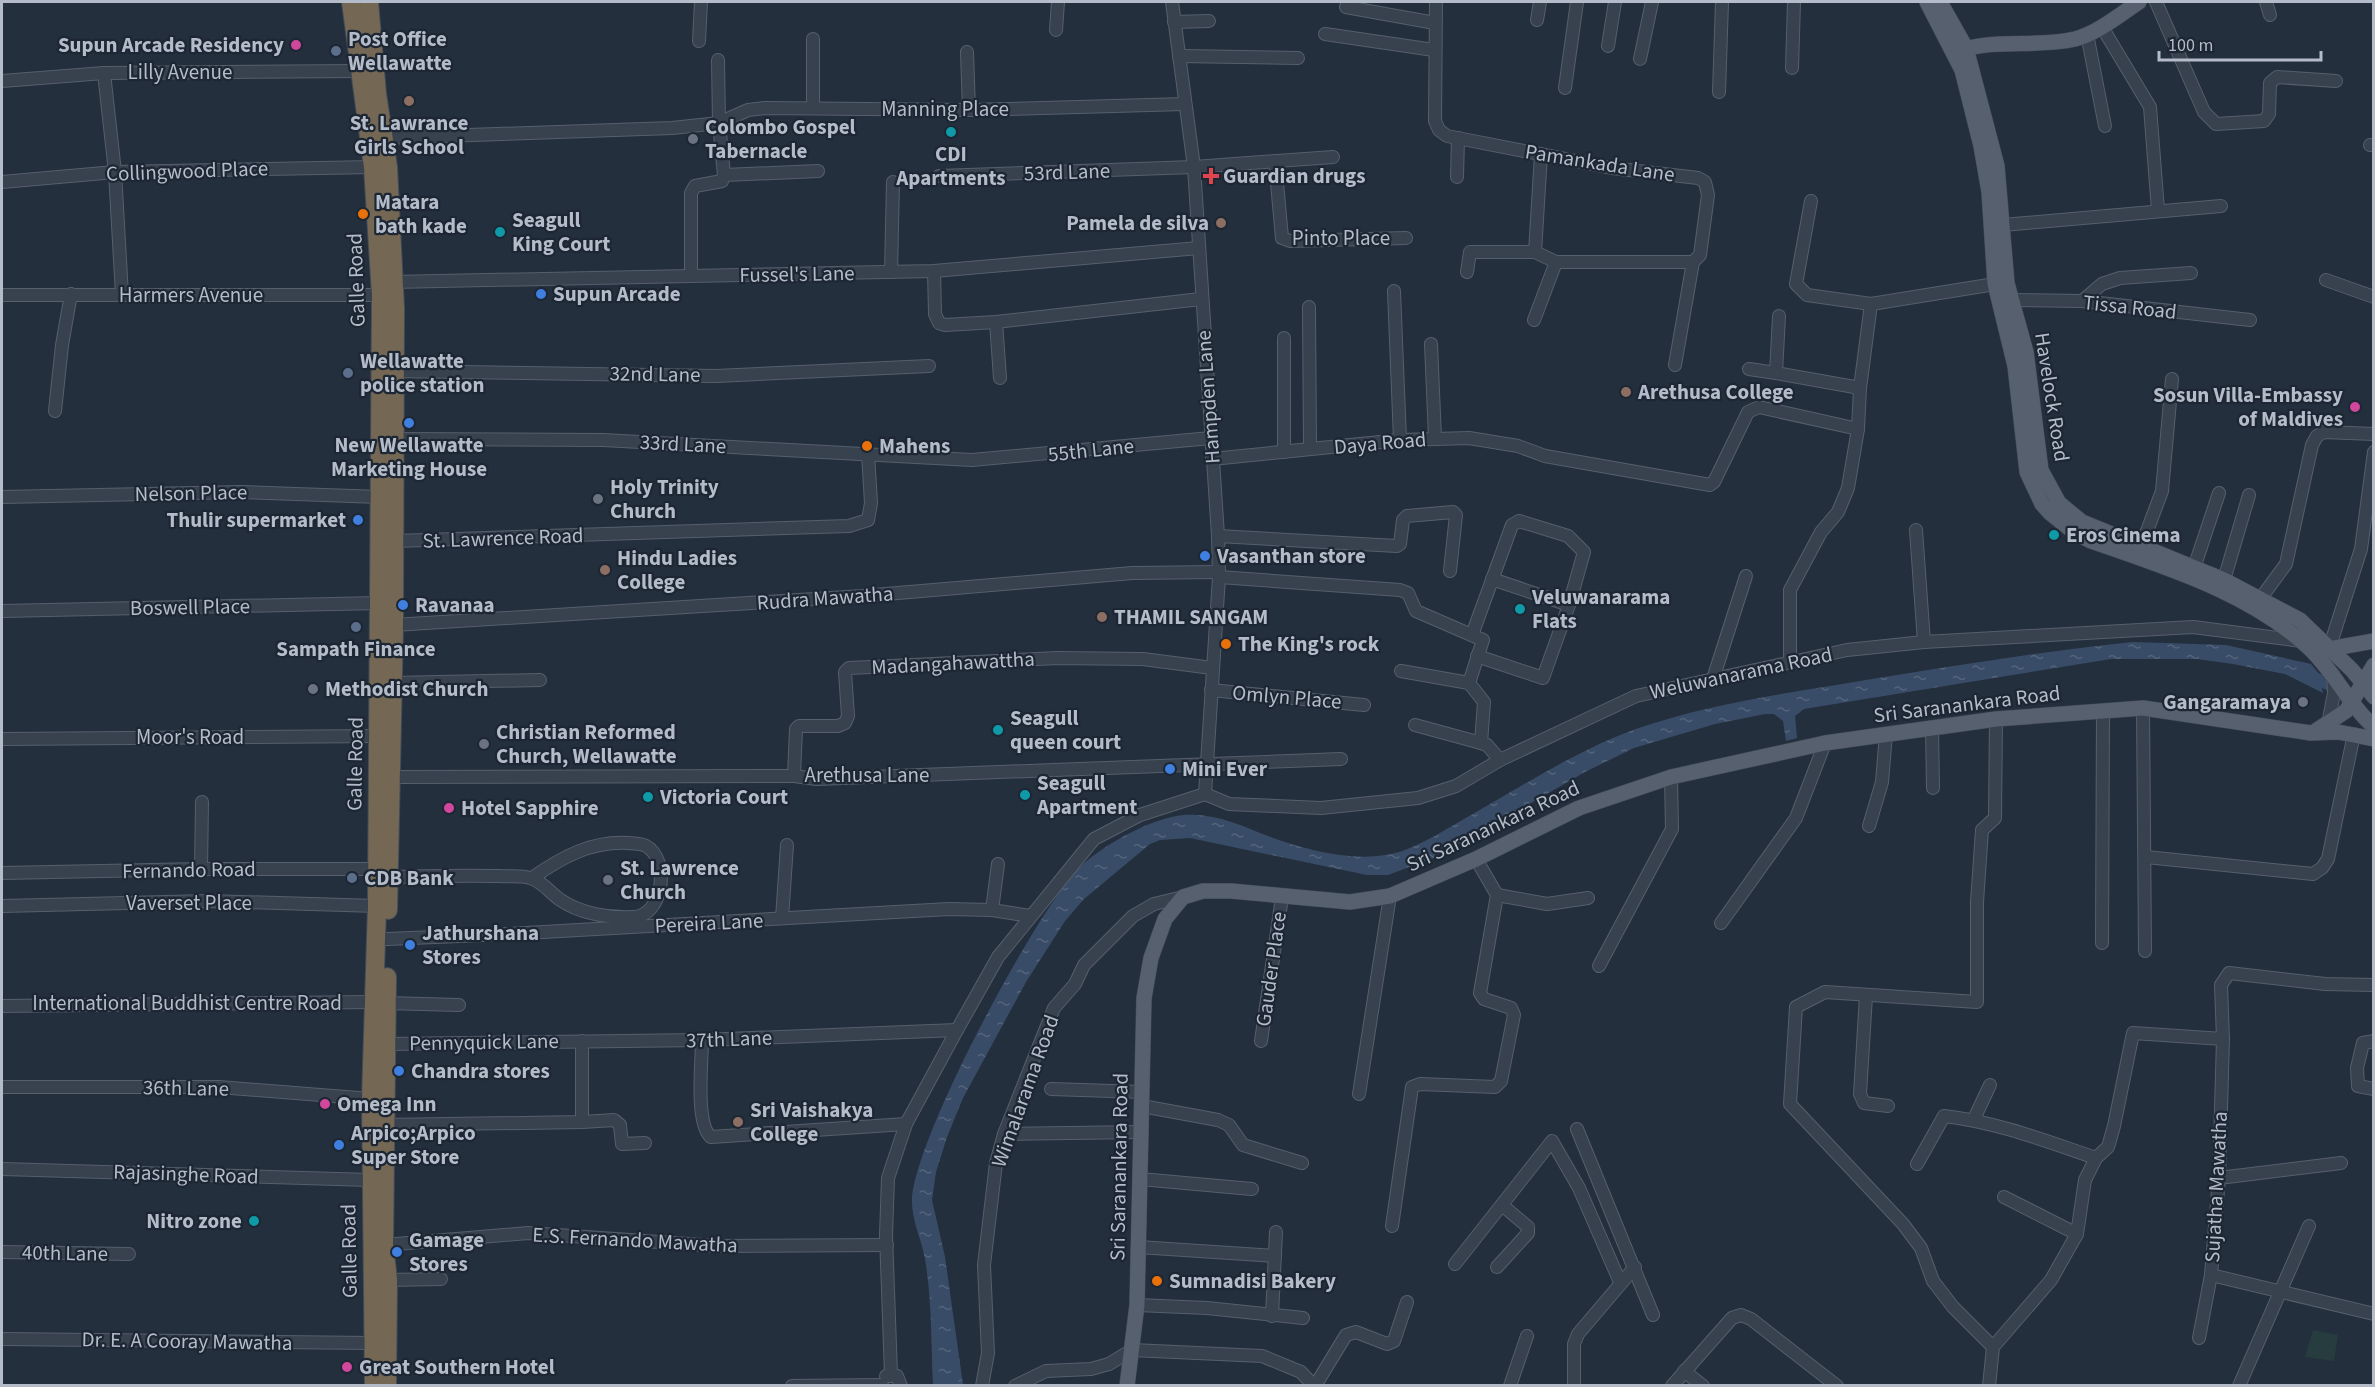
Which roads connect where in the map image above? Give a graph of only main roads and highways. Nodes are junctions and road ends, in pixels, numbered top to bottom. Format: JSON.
{"nodes":[{"id":1,"x":351,"y":2,"type":"edge"},
{"id":2,"x":369,"y":2,"type":"edge"},
{"id":3,"x":1927,"y":2,"type":"edge"},
{"id":4,"x":1940,"y":2,"type":"edge"},
{"id":5,"x":2139,"y":2,"type":"edge"},
{"id":6,"x":1960,"y":50,"type":"junction"},
{"id":7,"x":387,"y":289,"type":"junction"},
{"id":8,"x":388,"y":371,"type":"junction"},
{"id":9,"x":2373,"y":641,"type":"edge"},
{"id":10,"x":2307,"y":646,"type":"junction"},
{"id":11,"x":2329,"y":649,"type":"junction"},
{"id":12,"x":2369,"y":674,"type":"edge"},
{"id":13,"x":2373,"y":697,"type":"edge"},
{"id":14,"x":2352,"y":700,"type":"junction"},
{"id":15,"x":2373,"y":727,"type":"edge"},
{"id":16,"x":2312,"y":733,"type":"junction"},
{"id":17,"x":2373,"y":739,"type":"edge"},
{"id":18,"x":384,"y":833,"type":"junction"},
{"id":19,"x":383,"y":873,"type":"junction"},
{"id":20,"x":380,"y":1003,"type":"junction"},
{"id":21,"x":374,"y":1386,"type":"edge"},
{"id":22,"x":387,"y":1386,"type":"edge"},
{"id":23,"x":1127,"y":1386,"type":"edge"}],
"edges":[{"from":1,"to":7,"type":"highway","name":"Galle Road"},
{"from":2,"to":7,"type":"highway","name":"Galle Road"},
{"from":3,"to":6,"type":"main road","name":"Havelock Road"},
{"from":4,"to":6,"type":"main road","name":"Havelock Road"},
{"from":5,"to":6,"type":"main road"},
{"from":6,"to":10,"type":"main road","name":"Havelock Road"},
{"from":6,"to":11,"type":"main road","name":"Havelock Road"},
{"from":7,"to":8,"type":"highway","name":"Galle Road"},
{"from":8,"to":18,"type":"highway","name":"Galle Road"},
{"from":8,"to":18,"type":"highway","name":"Galle Road"},
{"from":9,"to":11,"type":"main road"},
{"from":10,"to":11,"type":"main road"},
{"from":10,"to":14,"type":"main road","name":"Havelock Road"},
{"from":11,"to":12,"type":"main road","name":"Havelock Road"},
{"from":12,"to":13,"type":"main road","name":"Havelock Road"},
{"from":12,"to":14,"type":"main road"},
{"from":14,"to":15,"type":"main road","name":"Havelock Road"},
{"from":14,"to":16,"type":"main road"},
{"from":16,"to":17,"type":"main road","name":"Sri Saranankara Road"},
{"from":16,"to":23,"type":"main road","name":"Sri Saranankara Road"},
{"from":18,"to":19,"type":"highway","name":"Galle Road"},
{"from":19,"to":20,"type":"highway","name":"Galle Road"},
{"from":19,"to":20,"type":"highway","name":"Galle Road"},
{"from":20,"to":21,"type":"highway","name":"Galle Road"},
{"from":20,"to":22,"type":"highway","name":"Galle Road"}]}
